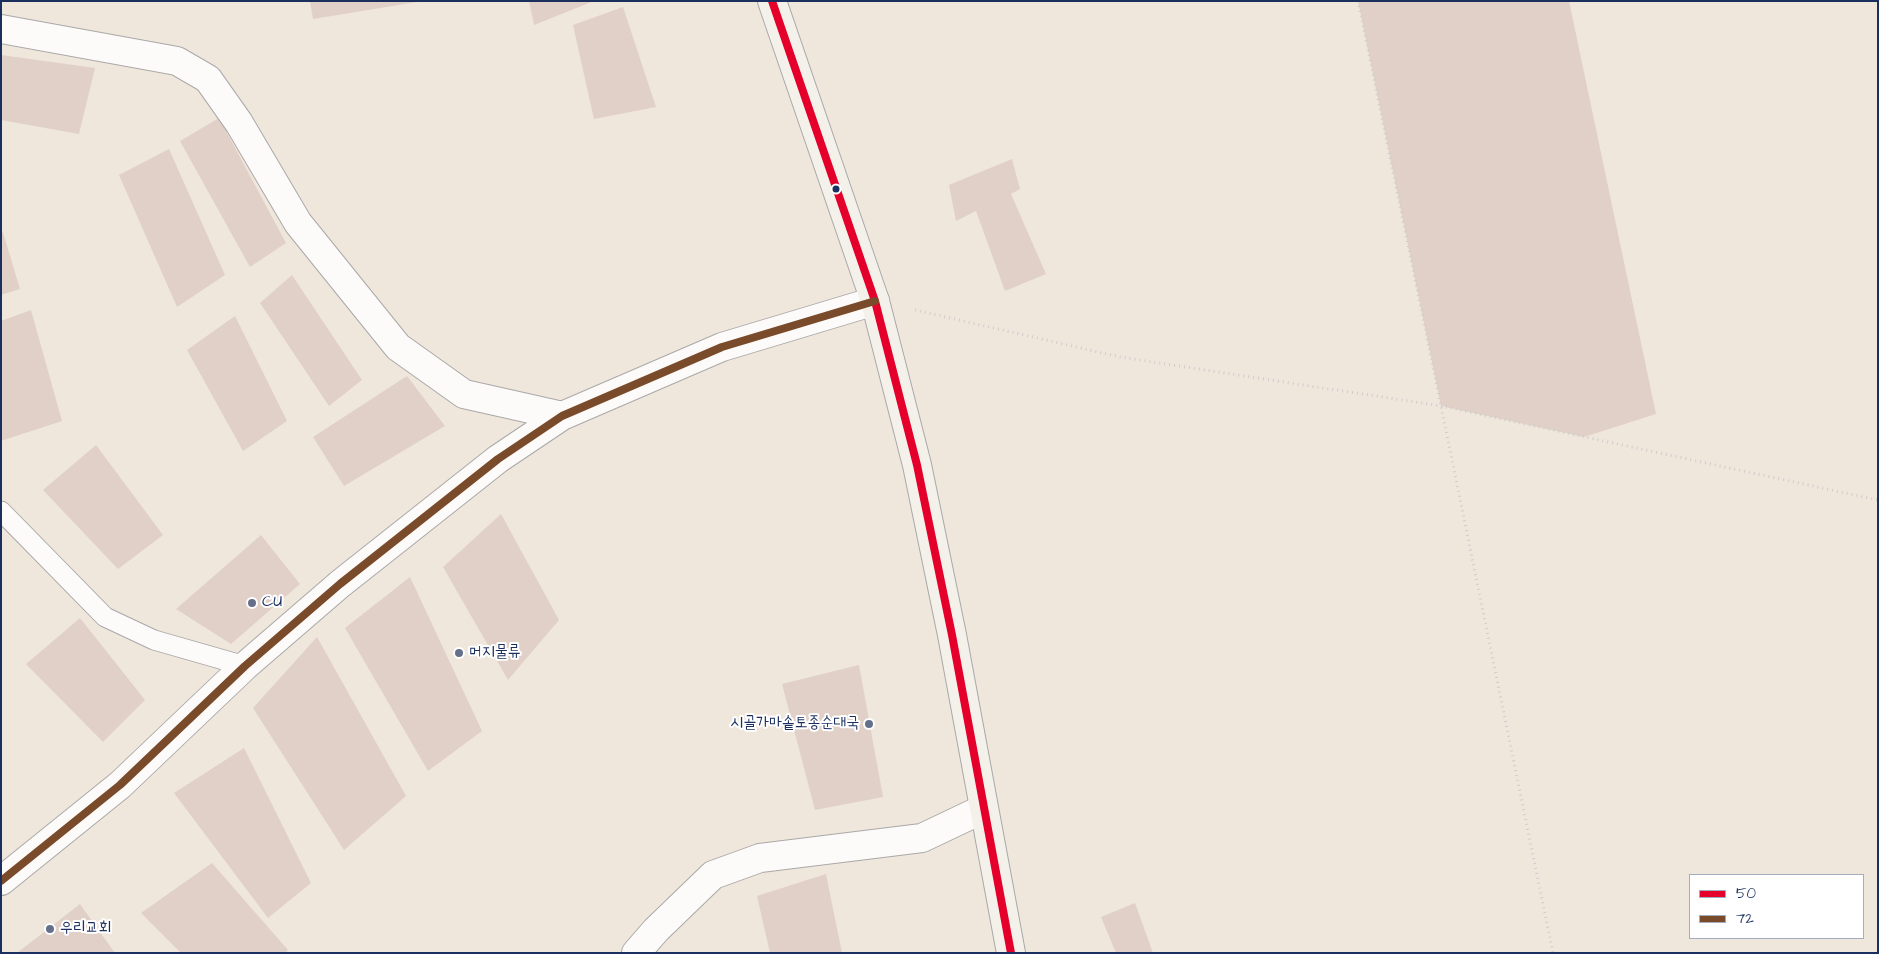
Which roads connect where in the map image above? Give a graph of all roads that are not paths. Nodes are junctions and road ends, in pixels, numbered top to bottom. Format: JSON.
{"nodes":[{"id":1,"x":772,"y":1,"type":"edge"},
{"id":2,"x":1,"y":29,"type":"edge"},
{"id":3,"x":875,"y":301,"type":"junction"},
{"id":4,"x":562,"y":416,"type":"junction"},
{"id":5,"x":1,"y":511,"type":"edge"},
{"id":6,"x":246,"y":666,"type":"junction"},
{"id":7,"x":983,"y":809,"type":"junction"},
{"id":8,"x":1,"y":881,"type":"edge"},
{"id":9,"x":636,"y":953,"type":"edge"},
{"id":10,"x":1011,"y":953,"type":"edge"}],
"edges":[{"from":1,"to":3,"type":"street"},
{"from":2,"to":4,"type":"street"},
{"from":3,"to":4,"type":"street"},
{"from":3,"to":7,"type":"street"},
{"from":4,"to":6,"type":"street"},
{"from":5,"to":6,"type":"lane"},
{"from":6,"to":8,"type":"street"},
{"from":7,"to":9,"type":"street"},
{"from":7,"to":10,"type":"street"}]}
